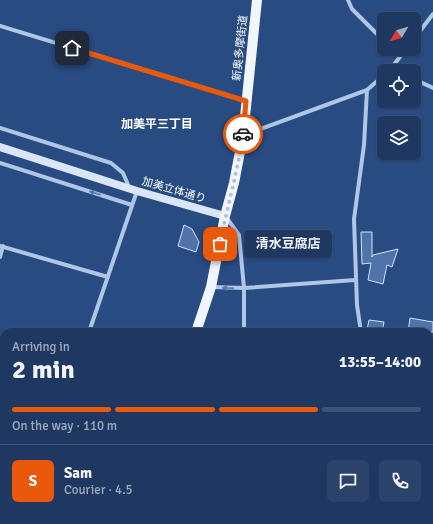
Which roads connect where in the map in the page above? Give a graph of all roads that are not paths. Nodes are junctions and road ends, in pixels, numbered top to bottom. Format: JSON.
{"nodes":[{"id":1,"x":257,"y":0,"type":"edge"},
{"id":2,"x":348,"y":0,"type":"edge"},
{"id":3,"x":433,"y":14,"type":"edge"},
{"id":4,"x":0,"y":26,"type":"edge"},
{"id":5,"x":421,"y":30,"type":"edge"},
{"id":6,"x":377,"y":34,"type":"edge"},
{"id":7,"x":400,"y":58,"type":"edge"},
{"id":8,"x":395,"y":64,"type":"edge"},
{"id":9,"x":377,"y":81,"type":"edge"},
{"id":10,"x":421,"y":82,"type":"edge"},
{"id":11,"x":433,"y":88,"type":"edge"},
{"id":12,"x":367,"y":90,"type":"junction"},
{"id":13,"x":246,"y":101,"type":"junction"},
{"id":14,"x":0,"y":128,"type":"edge"},
{"id":15,"x":243,"y":136,"type":"junction"},
{"id":16,"x":0,"y":147,"type":"edge"},
{"id":17,"x":0,"y":163,"type":"edge"},
{"id":18,"x":133,"y":189,"type":"junction"},
{"id":19,"x":132,"y":205,"type":"junction"},
{"id":20,"x":226,"y":216,"type":"junction"},
{"id":21,"x":1,"y":246,"type":"edge"},
{"id":22,"x":0,"y":257,"type":"edge"},
{"id":23,"x":108,"y":277,"type":"junction"},
{"id":24,"x":356,"y":280,"type":"junction"},
{"id":25,"x":211,"y":287,"type":"junction"},
{"id":26,"x":244,"y":288,"type":"junction"},
{"id":27,"x":90,"y":328,"type":"edge"},
{"id":28,"x":197,"y":328,"type":"edge"},
{"id":29,"x":244,"y":328,"type":"edge"},
{"id":30,"x":360,"y":328,"type":"edge"}],
"edges":[{"from":1,"to":13,"type":"main road","name":"新奥多摩街道"},
{"from":2,"to":6,"type":"street"},
{"from":3,"to":5,"type":"street"},
{"from":4,"to":13,"type":"street"},
{"from":7,"to":8,"type":"street"},
{"from":9,"to":12,"type":"street"},
{"from":10,"to":11,"type":"street"},
{"from":12,"to":15,"type":"street"},
{"from":12,"to":24,"type":"street"},
{"from":13,"to":15,"type":"main road","name":"新奥多摩街道"},
{"from":14,"to":18,"type":"street"},
{"from":15,"to":20,"type":"main road","name":"新奥多摩街道"},
{"from":16,"to":18,"type":"street","name":"加美立体通り"},
{"from":19,"to":17,"type":"street","one_way":true},
{"from":18,"to":19,"type":"street"},
{"from":18,"to":20,"type":"street","name":"加美立体通り"},
{"from":19,"to":23,"type":"street"},
{"from":20,"to":25,"type":"main road","name":"新奥多摩街道"},
{"from":20,"to":26,"type":"street"},
{"from":21,"to":22,"type":"street"},
{"from":21,"to":23,"type":"street"},
{"from":23,"to":27,"type":"street"},
{"from":24,"to":26,"type":"street"},
{"from":24,"to":30,"type":"street"},
{"from":26,"to":25,"type":"street","one_way":true},
{"from":25,"to":28,"type":"main road","name":"新奥多摩街道"},
{"from":26,"to":29,"type":"street"}]}
